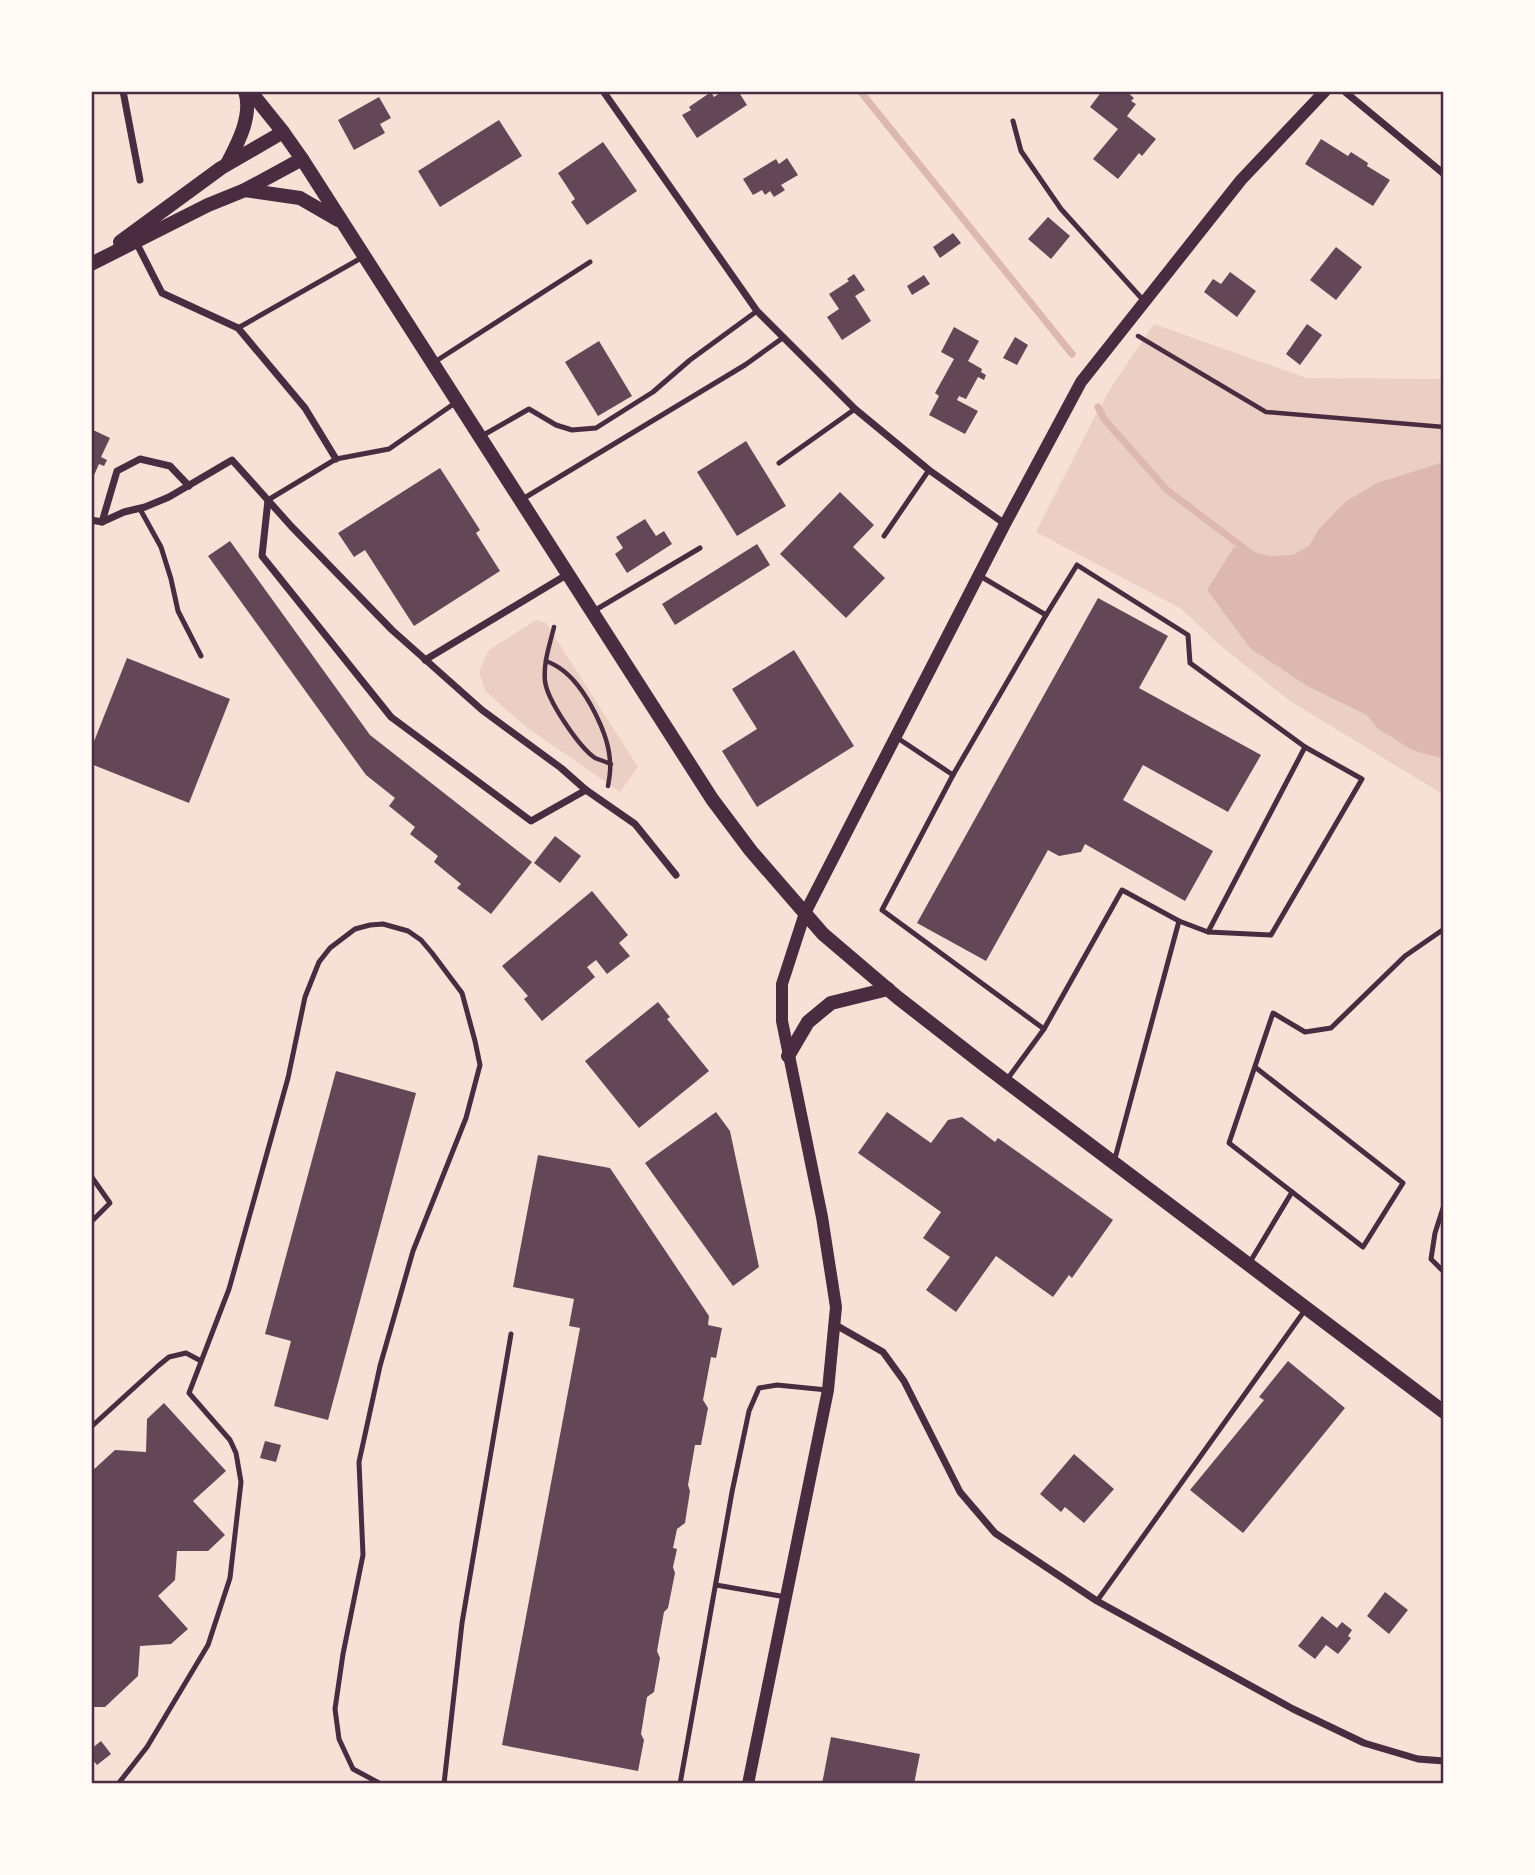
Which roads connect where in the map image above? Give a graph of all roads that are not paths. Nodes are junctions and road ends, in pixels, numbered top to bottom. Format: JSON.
{"nodes":[{"id":1,"x":123,"y":91,"type":"edge"},
{"id":2,"x":247,"y":91,"type":"edge"},
{"id":3,"x":603,"y":91,"type":"edge"},
{"id":4,"x":1325,"y":91,"type":"edge"},
{"id":5,"x":1344,"y":91,"type":"edge"},
{"id":6,"x":1013,"y":121,"type":"dead end"},
{"id":7,"x":283,"y":132,"type":"junction"},
{"id":8,"x":302,"y":159,"type":"junction"},
{"id":9,"x":227,"y":164,"type":"junction"},
{"id":10,"x":1444,"y":174,"type":"edge"},
{"id":11,"x":140,"y":180,"type":"dead end"},
{"id":12,"x":245,"y":190,"type":"junction"},
{"id":13,"x":343,"y":223,"type":"junction"},
{"id":14,"x":136,"y":242,"type":"junction"},
{"id":15,"x":365,"y":256,"type":"junction"},
{"id":16,"x":590,"y":262,"type":"dead end"},
{"id":17,"x":91,"y":263,"type":"edge"},
{"id":18,"x":1144,"y":301,"type":"junction"},
{"id":19,"x":757,"y":311,"type":"junction"},
{"id":20,"x":238,"y":328,"type":"junction"},
{"id":21,"x":783,"y":337,"type":"junction"},
{"id":22,"x":433,"y":363,"type":"junction"},
{"id":23,"x":458,"y":401,"type":"junction"},
{"id":24,"x":855,"y":409,"type":"junction"},
{"id":25,"x":481,"y":437,"type":"junction"},
{"id":26,"x":336,"y":459,"type":"junction"},
{"id":27,"x":779,"y":463,"type":"dead end"},
{"id":28,"x":929,"y":470,"type":"junction"},
{"id":29,"x":189,"y":486,"type":"junction"},
{"id":30,"x":268,"y":500,"type":"junction"},
{"id":31,"x":521,"y":500,"type":"junction"},
{"id":32,"x":140,"y":509,"type":"junction"},
{"id":33,"x":91,"y":520,"type":"edge"},
{"id":34,"x":102,"y":522,"type":"junction"},
{"id":35,"x":1005,"y":524,"type":"junction"},
{"id":36,"x":884,"y":536,"type":"dead end"},
{"id":37,"x":701,"y":548,"type":"dead end"},
{"id":38,"x":568,"y":574,"type":"junction"},
{"id":39,"x":980,"y":576,"type":"junction"},
{"id":40,"x":592,"y":612,"type":"junction"},
{"id":41,"x":1046,"y":615,"type":"junction"},
{"id":42,"x":201,"y":656,"type":"dead end"},
{"id":43,"x":425,"y":660,"type":"junction"},
{"id":44,"x":896,"y":737,"type":"junction"},
{"id":45,"x":1305,"y":747,"type":"junction"},
{"id":46,"x":953,"y":775,"type":"junction"},
{"id":47,"x":586,"y":790,"type":"junction"},
{"id":48,"x":676,"y":875,"type":"dead end"},
{"id":49,"x":805,"y":913,"type":"junction"},
{"id":50,"x":1178,"y":921,"type":"junction"},
{"id":51,"x":1444,"y":929,"type":"edge"},
{"id":52,"x":1208,"y":932,"type":"junction"},
{"id":53,"x":888,"y":989,"type":"junction"},
{"id":54,"x":1044,"y":1028,"type":"junction"},
{"id":55,"x":788,"y":1056,"type":"junction"},
{"id":56,"x":1255,"y":1067,"type":"junction"},
{"id":57,"x":1005,"y":1081,"type":"junction"},
{"id":58,"x":1114,"y":1162,"type":"junction"},
{"id":59,"x":91,"y":1176,"type":"edge"},
{"id":60,"x":1292,"y":1192,"type":"junction"},
{"id":61,"x":1444,"y":1205,"type":"edge"},
{"id":62,"x":91,"y":1222,"type":"edge"},
{"id":63,"x":1248,"y":1265,"type":"junction"},
{"id":64,"x":1444,"y":1272,"type":"edge"},
{"id":65,"x":1307,"y":1308,"type":"junction"},
{"id":66,"x":834,"y":1324,"type":"junction"},
{"id":67,"x":511,"y":1334,"type":"dead end"},
{"id":68,"x":201,"y":1361,"type":"junction"},
{"id":69,"x":828,"y":1390,"type":"junction"},
{"id":70,"x":1444,"y":1412,"type":"edge"},
{"id":71,"x":91,"y":1427,"type":"edge"},
{"id":72,"x":716,"y":1584,"type":"junction"},
{"id":73,"x":786,"y":1597,"type":"junction"},
{"id":74,"x":1097,"y":1601,"type":"junction"},
{"id":75,"x":1444,"y":1761,"type":"edge"},
{"id":76,"x":118,"y":1784,"type":"edge"},
{"id":77,"x":381,"y":1784,"type":"edge"},
{"id":78,"x":444,"y":1784,"type":"edge"},
{"id":79,"x":680,"y":1784,"type":"edge"},
{"id":80,"x":748,"y":1784,"type":"edge"}],
"edges":[{"from":1,"to":11,"type":"street"},
{"from":2,"to":7,"type":"main road"},
{"from":2,"to":9,"type":"main road"},
{"from":3,"to":19,"type":"street"},
{"from":4,"to":18,"type":"street"},
{"from":5,"to":10,"type":"street"},
{"from":6,"to":18,"type":"lane"},
{"from":7,"to":8,"type":"main road"},
{"from":7,"to":9,"type":"main road"},
{"from":8,"to":12,"type":"main road"},
{"from":8,"to":13,"type":"main road"},
{"from":9,"to":17,"type":"main road"},
{"from":12,"to":13,"type":"main road"},
{"from":12,"to":14,"type":"main road"},
{"from":13,"to":15,"type":"main road"},
{"from":14,"to":17,"type":"main road"},
{"from":14,"to":20,"type":"street"},
{"from":15,"to":20,"type":"lane"},
{"from":15,"to":22,"type":"main road"},
{"from":16,"to":22,"type":"lane"},
{"from":18,"to":35,"type":"street"},
{"from":19,"to":21,"type":"street"},
{"from":19,"to":25,"type":"lane"},
{"from":20,"to":26,"type":"street"},
{"from":21,"to":24,"type":"street"},
{"from":21,"to":31,"type":"lane"},
{"from":22,"to":23,"type":"main road"},
{"from":23,"to":25,"type":"main road"},
{"from":23,"to":26,"type":"lane"},
{"from":24,"to":27,"type":"lane"},
{"from":24,"to":28,"type":"street"},
{"from":25,"to":31,"type":"main road"},
{"from":26,"to":30,"type":"lane"},
{"from":28,"to":35,"type":"street"},
{"from":28,"to":36,"type":"lane"},
{"from":29,"to":30,"type":"street"},
{"from":29,"to":32,"type":"street"},
{"from":29,"to":34,"type":"street"},
{"from":30,"to":43,"type":"street"},
{"from":30,"to":47,"type":"street"},
{"from":31,"to":38,"type":"main road"},
{"from":32,"to":34,"type":"street"},
{"from":32,"to":42,"type":"lane"},
{"from":33,"to":34,"type":"street"},
{"from":35,"to":39,"type":"street"},
{"from":37,"to":40,"type":"lane"},
{"from":38,"to":40,"type":"main road"},
{"from":38,"to":43,"type":"street"},
{"from":39,"to":41,"type":"lane"},
{"from":39,"to":44,"type":"street"},
{"from":40,"to":49,"type":"main road"},
{"from":41,"to":45,"type":"lane"},
{"from":41,"to":46,"type":"lane"},
{"from":43,"to":47,"type":"street"},
{"from":44,"to":46,"type":"lane"},
{"from":44,"to":49,"type":"street"},
{"from":45,"to":52,"type":"lane"},
{"from":45,"to":52,"type":"lane"},
{"from":46,"to":54,"type":"lane"},
{"from":47,"to":48,"type":"street"},
{"from":49,"to":53,"type":"main road"},
{"from":49,"to":55,"type":"street"},
{"from":50,"to":52,"type":"lane"},
{"from":50,"to":54,"type":"lane"},
{"from":50,"to":58,"type":"lane"},
{"from":51,"to":56,"type":"lane"},
{"from":53,"to":55,"type":"main road"},
{"from":53,"to":57,"type":"main road"},
{"from":54,"to":57,"type":"lane"},
{"from":55,"to":66,"type":"street"},
{"from":56,"to":60,"type":"lane"},
{"from":56,"to":60,"type":"lane"},
{"from":57,"to":58,"type":"main road"},
{"from":58,"to":63,"type":"main road"},
{"from":59,"to":62,"type":"lane"},
{"from":60,"to":63,"type":"lane"},
{"from":61,"to":64,"type":"lane"},
{"from":63,"to":65,"type":"main road"},
{"from":65,"to":70,"type":"main road"},
{"from":65,"to":74,"type":"lane"},
{"from":66,"to":69,"type":"street"},
{"from":66,"to":74,"type":"street"},
{"from":67,"to":78,"type":"lane"},
{"from":68,"to":71,"type":"lane"},
{"from":68,"to":76,"type":"lane"},
{"from":68,"to":77,"type":"lane"},
{"from":69,"to":72,"type":"lane"},
{"from":69,"to":73,"type":"street"},
{"from":72,"to":73,"type":"lane"},
{"from":72,"to":79,"type":"lane"},
{"from":73,"to":80,"type":"street"},
{"from":74,"to":75,"type":"street"}]}
